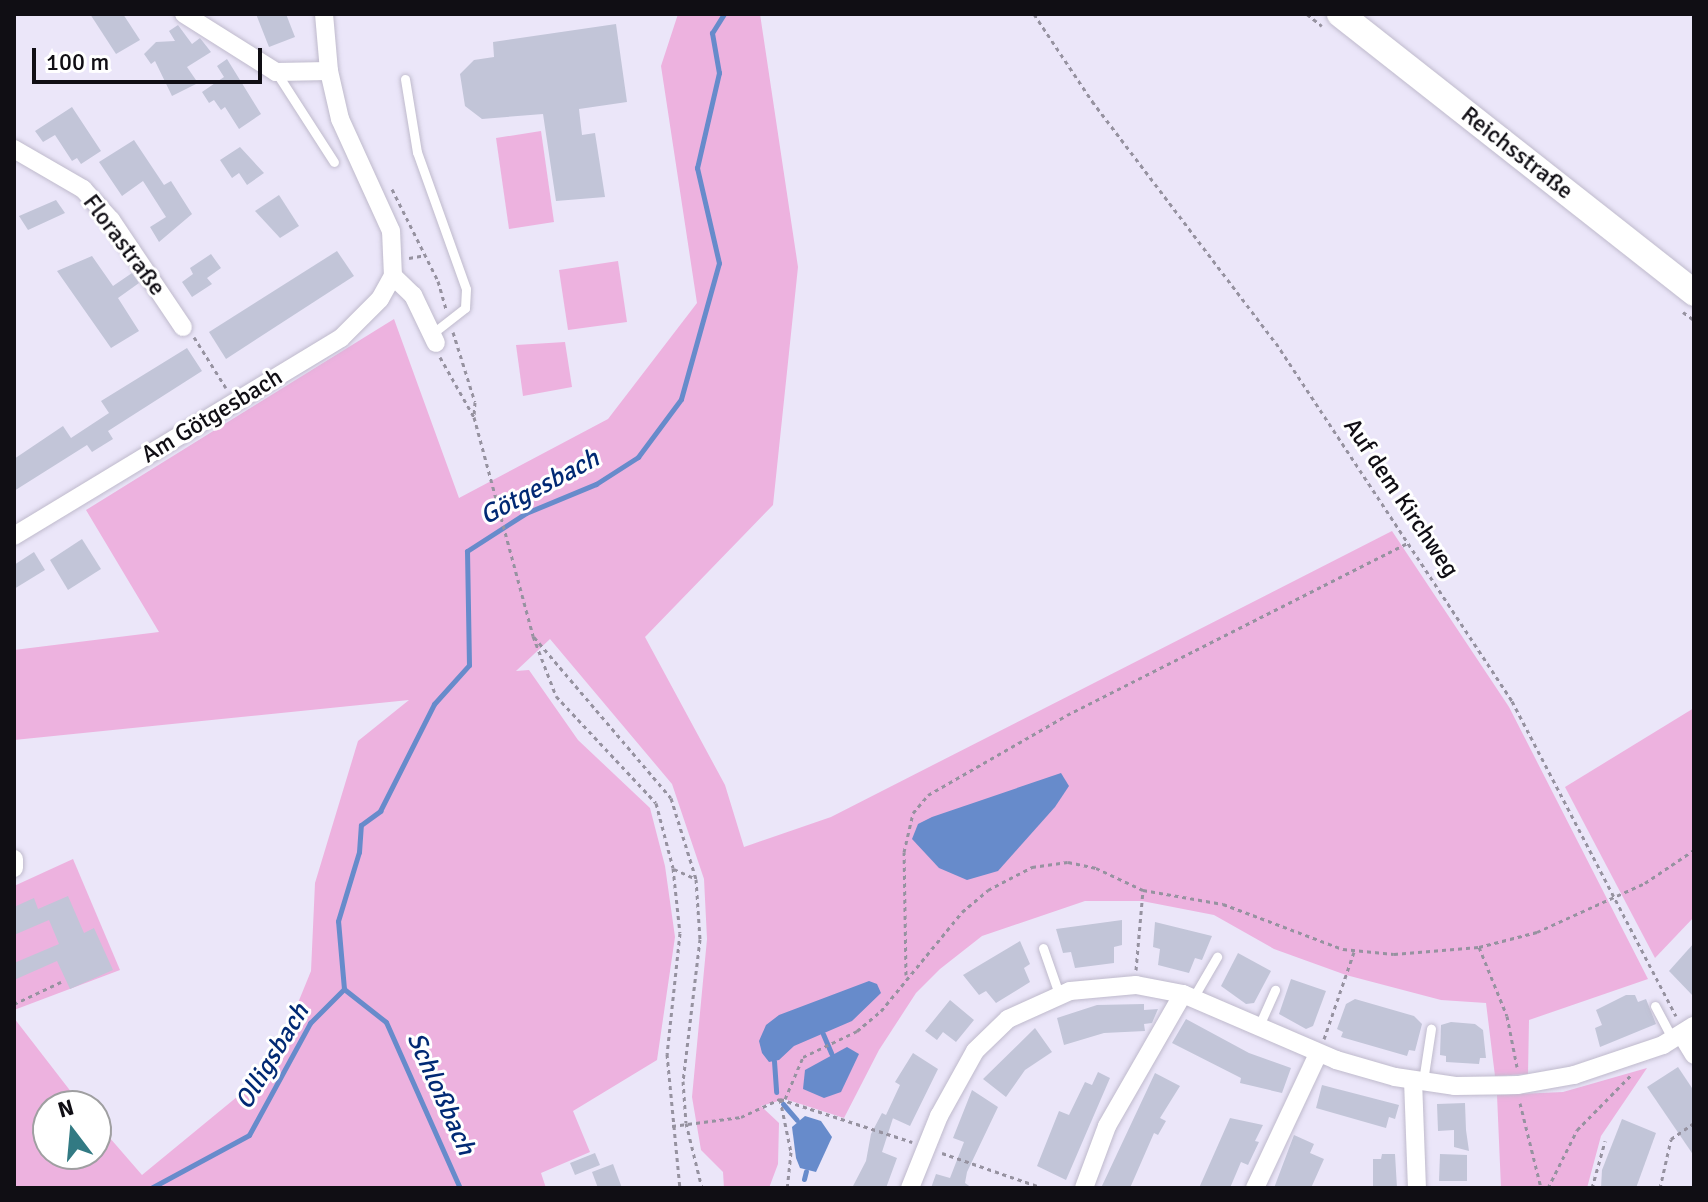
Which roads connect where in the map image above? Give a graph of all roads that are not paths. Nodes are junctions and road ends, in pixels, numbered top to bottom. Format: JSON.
{"nodes":[{"id":1,"x":184,"y":14,"type":"edge"},
{"id":2,"x":324,"y":14,"type":"edge"},
{"id":3,"x":1340,"y":14,"type":"edge"},
{"id":4,"x":329,"y":71,"type":"junction"},
{"id":5,"x":276,"y":72,"type":"junction"},
{"id":6,"x":405,"y":79,"type":"dead end"},
{"id":7,"x":14,"y":149,"type":"edge"},
{"id":8,"x":334,"y":162,"type":"dead end"},
{"id":9,"x":393,"y":276,"type":"junction"},
{"id":10,"x":1694,"y":293,"type":"edge"},
{"id":11,"x":183,"y":327,"type":"road end"},
{"id":12,"x":434,"y":338,"type":"joint"},
{"id":13,"x":14,"y":536,"type":"edge"},
{"id":14,"x":14,"y":859,"type":"edge"},
{"id":15,"x":14,"y":868,"type":"edge"},
{"id":16,"x":1043,"y":948,"type":"dead end"},
{"id":17,"x":1217,"y":957,"type":"dead end"},
{"id":18,"x":1275,"y":990,"type":"dead end"},
{"id":19,"x":1059,"y":994,"type":"junction"},
{"id":20,"x":1188,"y":996,"type":"junction"},
{"id":21,"x":1655,"y":1006,"type":"dead end"},
{"id":22,"x":1258,"y":1028,"type":"junction"},
{"id":23,"x":1431,"y":1029,"type":"dead end"},
{"id":24,"x":1683,"y":1034,"type":"edge"},
{"id":25,"x":1318,"y":1054,"type":"junction"},
{"id":26,"x":1694,"y":1055,"type":"edge"},
{"id":27,"x":1418,"y":1081,"type":"junction"},
{"id":28,"x":910,"y":1188,"type":"edge"},
{"id":29,"x":1084,"y":1188,"type":"edge"},
{"id":30,"x":1255,"y":1188,"type":"edge"},
{"id":31,"x":1417,"y":1188,"type":"edge"}],
"edges":[{"from":1,"to":5,"type":"street"},
{"from":2,"to":4,"type":"street"},
{"from":3,"to":10,"type":"main road","name":"Reichsstraße"},
{"from":4,"to":5,"type":"street"},
{"from":4,"to":9,"type":"street"},
{"from":5,"to":8,"type":"lane"},
{"from":6,"to":12,"type":"lane"},
{"from":7,"to":11,"type":"street","name":"Florastraße"},
{"from":9,"to":12,"type":"street"},
{"from":9,"to":13,"type":"street","name":"Am Götgesbach"},
{"from":14,"to":15,"type":"street"},
{"from":16,"to":19,"type":"lane"},
{"from":17,"to":20,"type":"lane"},
{"from":18,"to":22,"type":"lane"},
{"from":19,"to":20,"type":"street"},
{"from":19,"to":28,"type":"street"},
{"from":20,"to":22,"type":"street"},
{"from":20,"to":29,"type":"street"},
{"from":21,"to":24,"type":"lane"},
{"from":22,"to":25,"type":"street"},
{"from":23,"to":27,"type":"lane"},
{"from":24,"to":26,"type":"street"},
{"from":24,"to":27,"type":"street"},
{"from":25,"to":27,"type":"street"},
{"from":25,"to":30,"type":"street"},
{"from":27,"to":31,"type":"street"}]}
